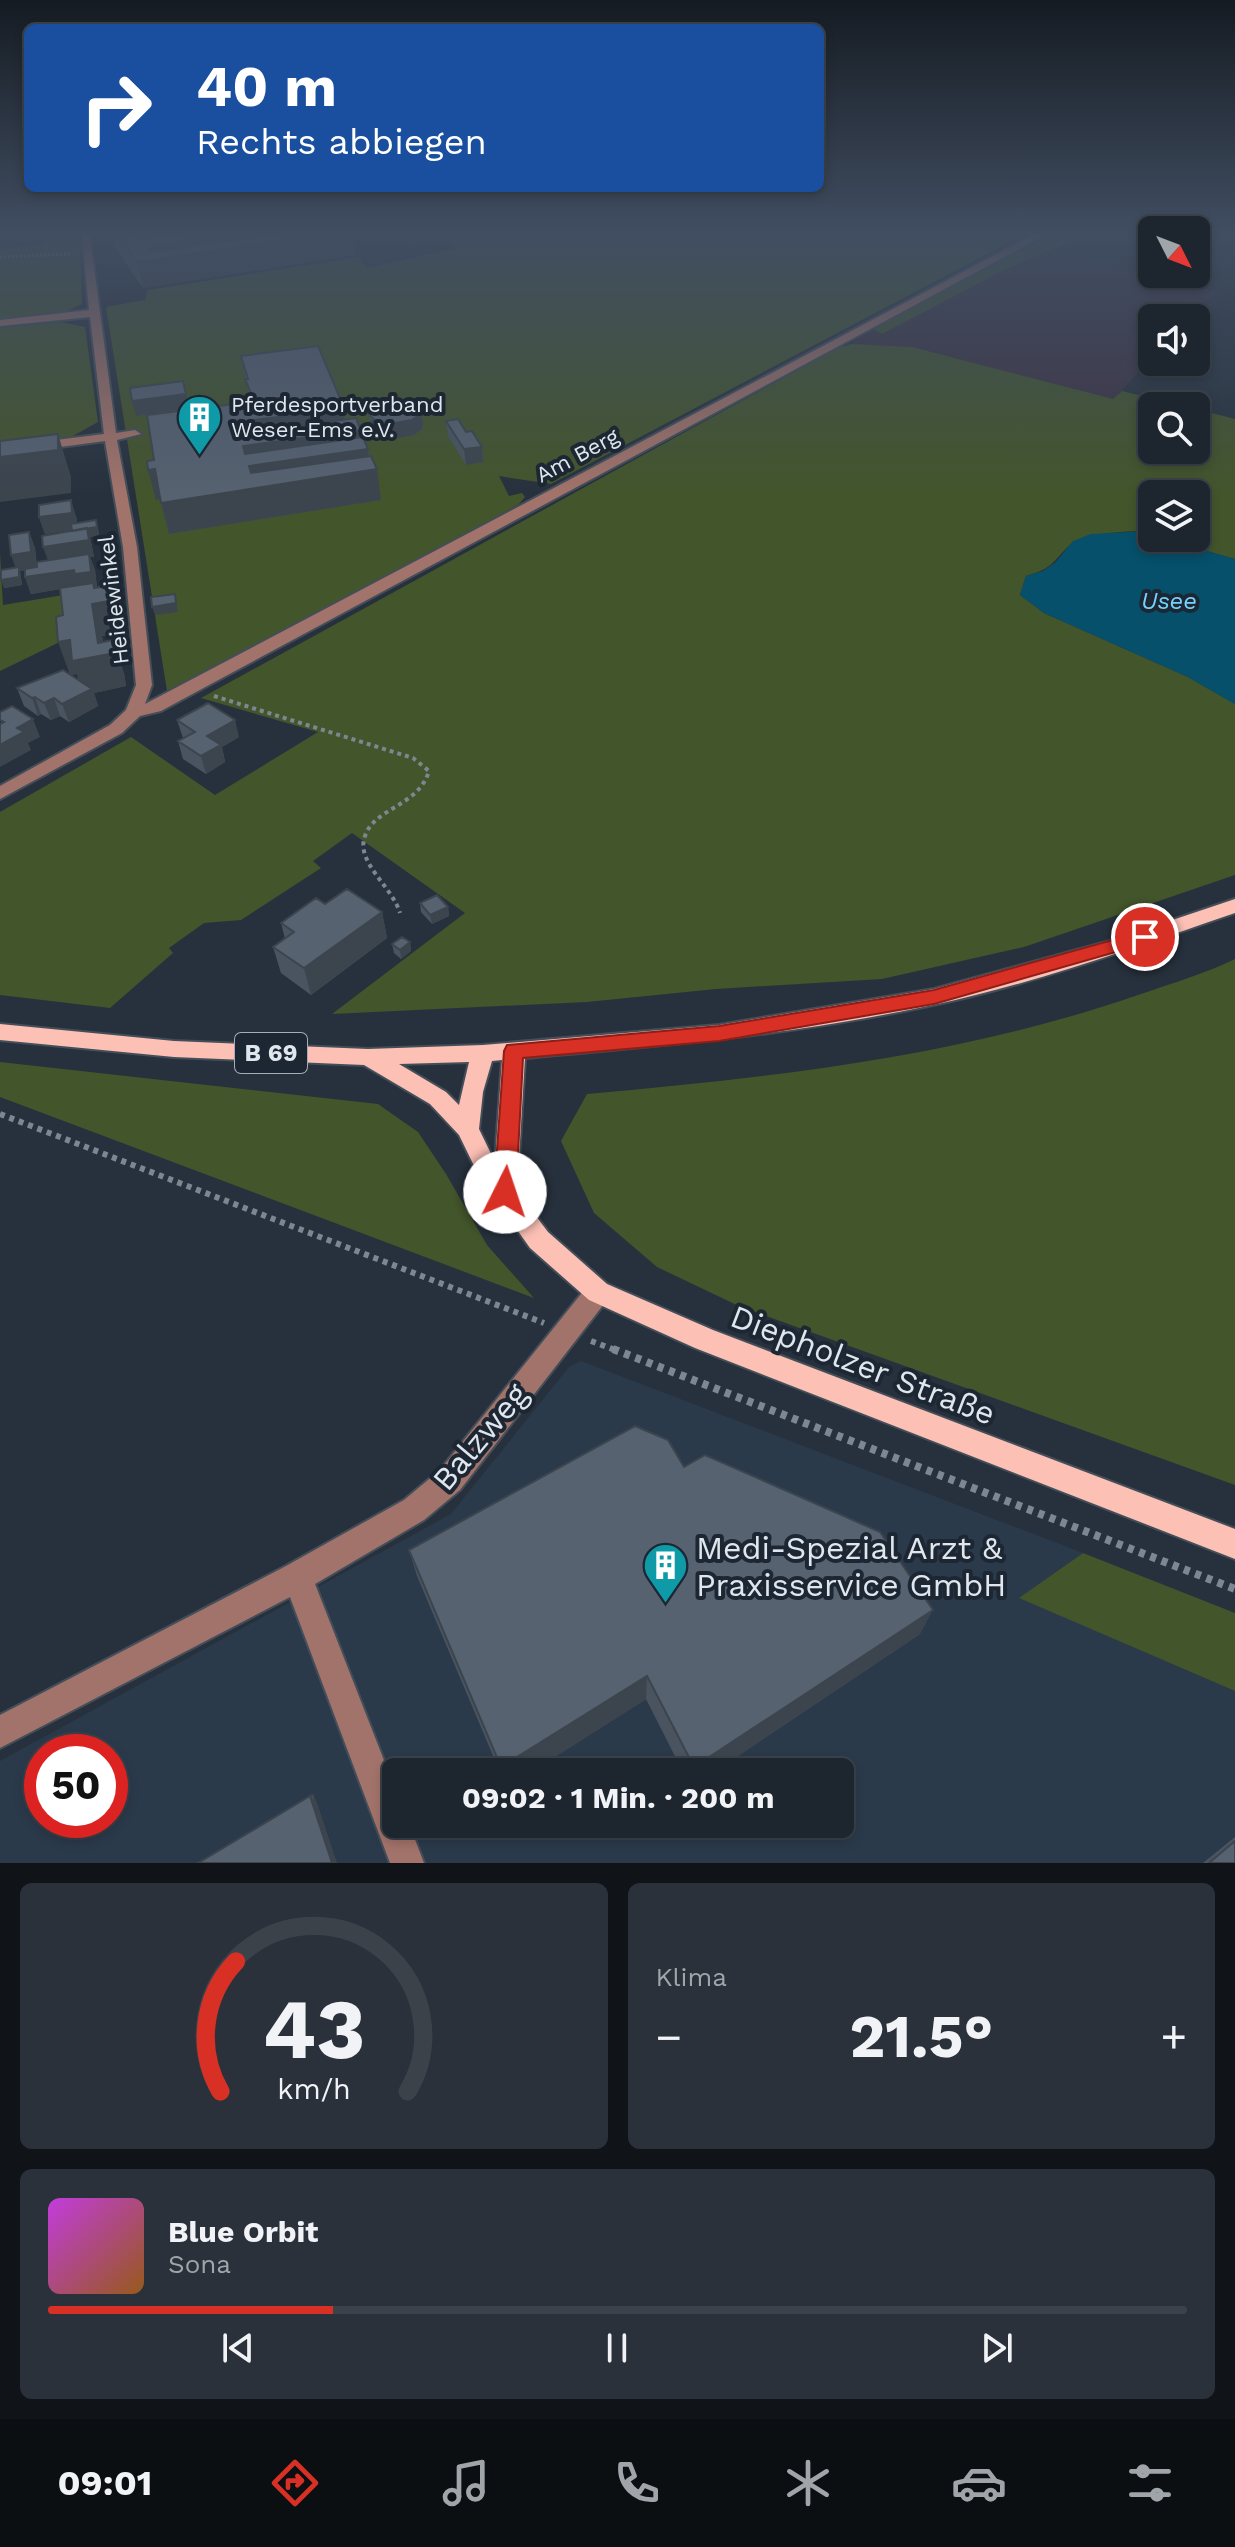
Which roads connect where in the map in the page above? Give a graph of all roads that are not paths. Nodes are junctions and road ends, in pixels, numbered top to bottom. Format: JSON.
{"nodes":[{"id":1,"x":96,"y":322,"type":"edge"},
{"id":2,"x":877,"y":322,"type":"edge"},
{"id":3,"x":135,"y":434,"type":"dead end"},
{"id":4,"x":112,"y":437,"type":"junction"},
{"id":5,"x":0,"y":451,"type":"edge"},
{"id":6,"x":134,"y":712,"type":"junction"},
{"id":7,"x":0,"y":793,"type":"edge"},
{"id":8,"x":1235,"y":906,"type":"edge"},
{"id":9,"x":0,"y":1032,"type":"edge"},
{"id":10,"x":514,"y":1051,"type":"junction"},
{"id":11,"x":483,"y":1053,"type":"junction"},
{"id":12,"x":368,"y":1057,"type":"junction"},
{"id":13,"x":467,"y":1129,"type":"junction"},
{"id":14,"x":505,"y":1192,"type":"junction"},
{"id":15,"x":598,"y":1292,"type":"junction"},
{"id":16,"x":1235,"y":1544,"type":"edge"},
{"id":17,"x":297,"y":1577,"type":"junction"},
{"id":18,"x":0,"y":1732,"type":"edge"},
{"id":19,"x":407,"y":1863,"type":"edge"}],
"edges":[{"from":1,"to":4,"type":"street","name":"Heidewinkel"},
{"from":2,"to":6,"type":"street","name":"Am Berg"},
{"from":3,"to":4,"type":"street"},
{"from":4,"to":5,"type":"street"},
{"from":4,"to":6,"type":"street","name":"Heidewinkel"},
{"from":6,"to":7,"type":"street"},
{"from":8,"to":10,"type":"main road","number":"B 69"},
{"from":9,"to":12,"type":"main road","number":"B 69"},
{"from":10,"to":11,"type":"main road","number":"B 69"},
{"from":10,"to":14,"type":"main road"},
{"from":11,"to":12,"type":"main road","number":"B 69"},
{"from":11,"to":13,"type":"main road"},
{"from":12,"to":13,"type":"main road","name":"Diepholzer Straße"},
{"from":13,"to":14,"type":"main road","name":"Diepholzer Straße"},
{"from":14,"to":15,"type":"main road","name":"Diepholzer Straße"},
{"from":15,"to":16,"type":"main road","name":"Diepholzer Straße"},
{"from":15,"to":17,"type":"street","name":"Balzweg"},
{"from":17,"to":18,"type":"street","name":"Balzweg"},
{"from":17,"to":19,"type":"street"}]}
